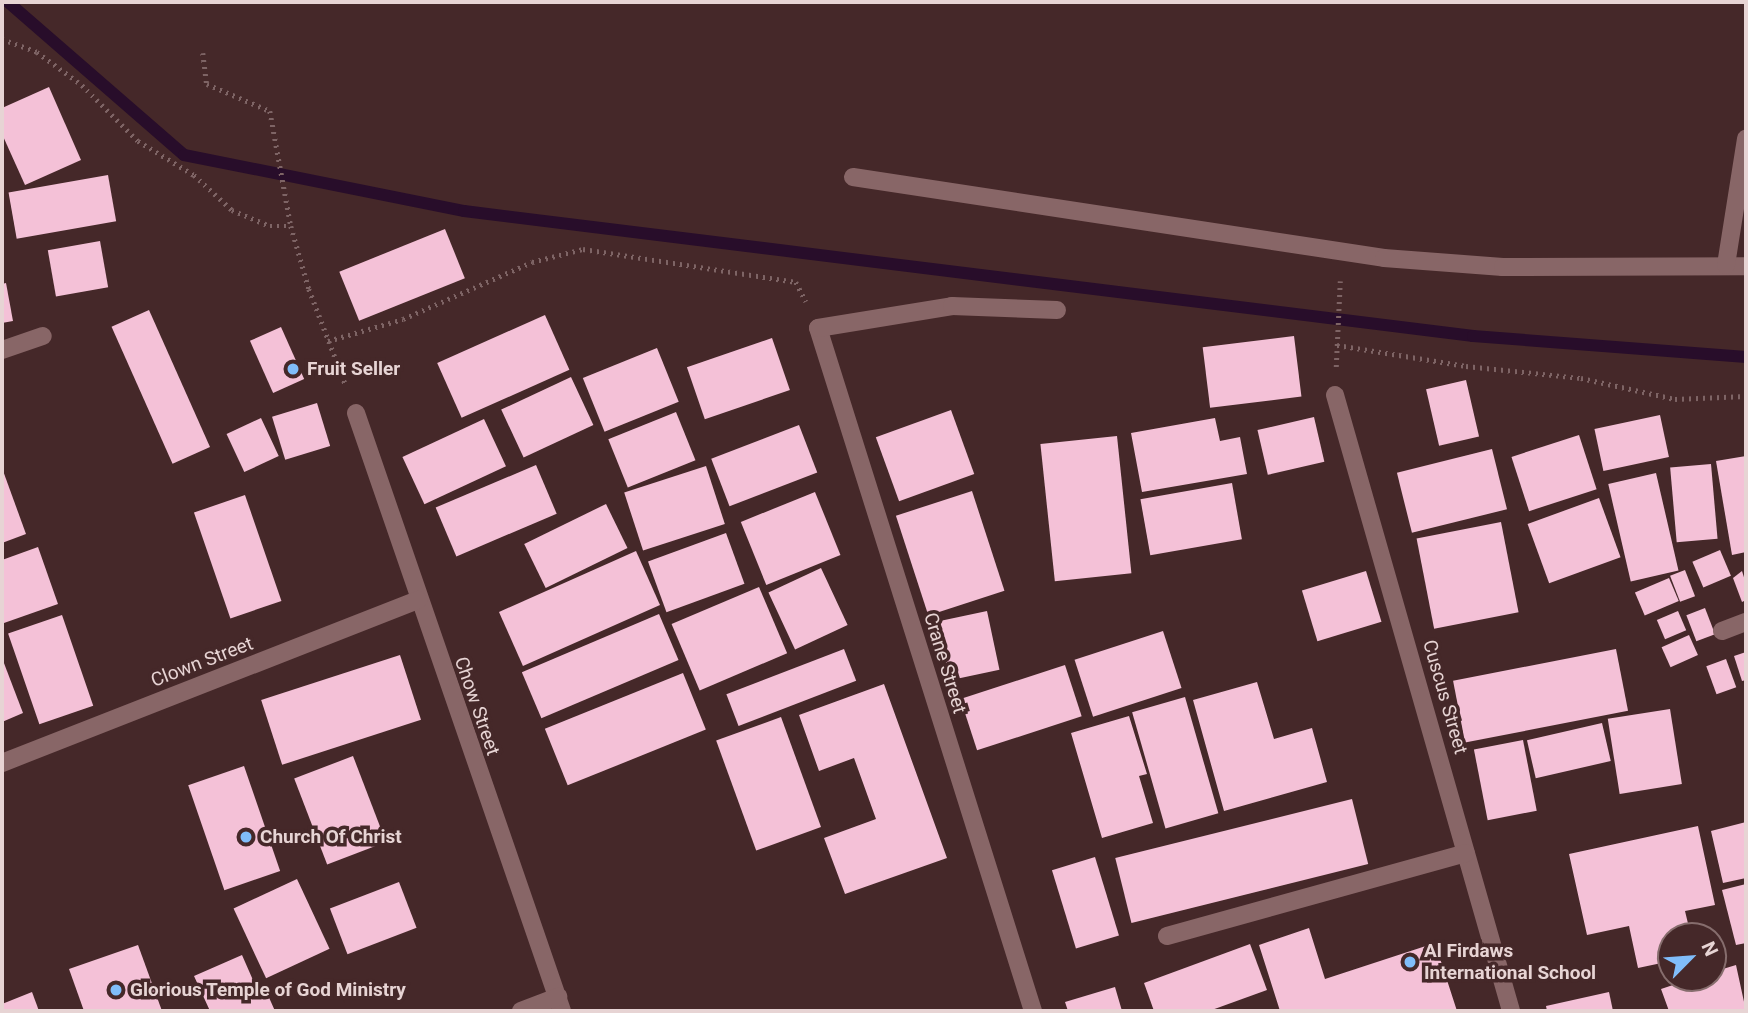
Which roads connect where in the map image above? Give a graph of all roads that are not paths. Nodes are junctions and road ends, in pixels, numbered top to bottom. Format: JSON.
{"nodes":[{"id":1,"x":1746,"y":139,"type":"edge"},
{"id":2,"x":853,"y":177,"type":"dead end"},
{"id":3,"x":1726,"y":265,"type":"junction"},
{"id":4,"x":1746,"y":266,"type":"edge"},
{"id":5,"x":1057,"y":310,"type":"dead end"},
{"id":6,"x":43,"y":336,"type":"dead end"},
{"id":7,"x":2,"y":350,"type":"edge"},
{"id":8,"x":1335,"y":396,"type":"dead end"},
{"id":9,"x":356,"y":413,"type":"road end"},
{"id":10,"x":418,"y":600,"type":"junction"},
{"id":11,"x":1746,"y":622,"type":"edge"},
{"id":12,"x":1722,"y":631,"type":"dead end"},
{"id":13,"x":2,"y":763,"type":"edge"},
{"id":14,"x":1466,"y":853,"type":"junction"},
{"id":15,"x":1167,"y":936,"type":"dead end"},
{"id":16,"x":560,"y":1004,"type":"edge"},
{"id":17,"x":521,"y":1011,"type":"edge"},
{"id":18,"x":1033,"y":1011,"type":"edge"},
{"id":19,"x":1511,"y":1011,"type":"edge"}],
"edges":[{"from":1,"to":3,"type":"street"},
{"from":2,"to":3,"type":"street"},
{"from":3,"to":4,"type":"street"},
{"from":5,"to":18,"type":"street","name":"Crane Street"},
{"from":6,"to":7,"type":"street"},
{"from":8,"to":14,"type":"street","name":"Cuscus Street"},
{"from":9,"to":10,"type":"street","name":"Chow Street"},
{"from":10,"to":13,"type":"street","name":"Clown Street"},
{"from":10,"to":16,"type":"street","name":"Chow Street"},
{"from":11,"to":12,"type":"street"},
{"from":14,"to":15,"type":"street"},
{"from":14,"to":19,"type":"street","name":"Cuscus Street"},
{"from":16,"to":17,"type":"street"}]}
